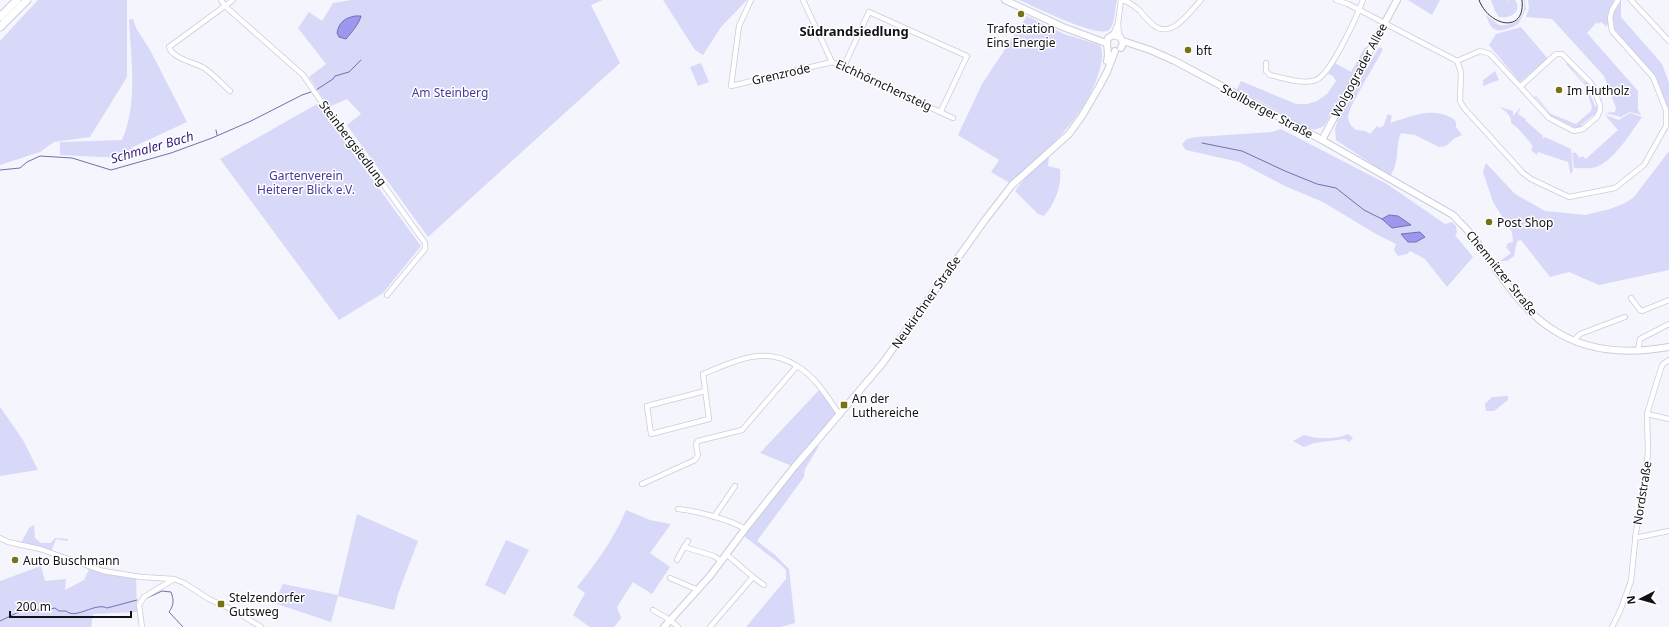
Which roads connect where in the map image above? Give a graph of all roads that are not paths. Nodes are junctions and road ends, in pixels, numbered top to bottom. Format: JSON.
{"nodes":[{"id":1,"x":17,"y":0,"type":"edge"},
{"id":2,"x":27,"y":0,"type":"edge"},
{"id":3,"x":221,"y":0,"type":"edge"},
{"id":4,"x":232,"y":0,"type":"edge"},
{"id":5,"x":751,"y":0,"type":"edge"},
{"id":6,"x":803,"y":0,"type":"edge"},
{"id":7,"x":1005,"y":0,"type":"edge"},
{"id":8,"x":1201,"y":0,"type":"edge"},
{"id":9,"x":1336,"y":0,"type":"edge"},
{"id":10,"x":1363,"y":0,"type":"edge"},
{"id":11,"x":1397,"y":0,"type":"edge"},
{"id":12,"x":1618,"y":0,"type":"edge"},
{"id":13,"x":1631,"y":0,"type":"edge"},
{"id":14,"x":225,"y":6,"type":"junction"},
{"id":15,"x":1359,"y":10,"type":"junction"},
{"id":16,"x":0,"y":17,"type":"edge"},
{"id":17,"x":1384,"y":24,"type":"junction"},
{"id":18,"x":0,"y":27,"type":"edge"},
{"id":19,"x":1113,"y":40,"type":"junction"},
{"id":20,"x":1669,"y":41,"type":"edge"},
{"id":21,"x":1143,"y":48,"type":"junction"},
{"id":22,"x":1118,"y":50,"type":"junction"},
{"id":23,"x":1458,"y":61,"type":"junction"},
{"id":24,"x":832,"y":62,"type":"junction"},
{"id":25,"x":1266,"y":63,"type":"dead end"},
{"id":26,"x":843,"y":68,"type":"junction"},
{"id":27,"x":1104,"y":76,"type":"junction"},
{"id":28,"x":1521,"y":86,"type":"junction"},
{"id":29,"x":230,"y":91,"type":"dead end"},
{"id":30,"x":941,"y":111,"type":"junction"},
{"id":31,"x":953,"y":118,"type":"dead end"},
{"id":32,"x":1322,"y":140,"type":"junction"},
{"id":33,"x":1389,"y":179,"type":"joint"},
{"id":34,"x":387,"y":295,"type":"dead end"},
{"id":35,"x":1631,"y":298,"type":"dead end"},
{"id":36,"x":1669,"y":300,"type":"edge"},
{"id":37,"x":1625,"y":317,"type":"dead end"},
{"id":38,"x":1669,"y":324,"type":"edge"},
{"id":39,"x":1574,"y":340,"type":"junction"},
{"id":40,"x":1669,"y":347,"type":"edge"},
{"id":41,"x":1638,"y":351,"type":"junction"},
{"id":42,"x":1669,"y":360,"type":"edge"},
{"id":43,"x":797,"y":366,"type":"junction"},
{"id":44,"x":705,"y":391,"type":"junction"},
{"id":45,"x":1647,"y":414,"type":"junction"},
{"id":46,"x":840,"y":415,"type":"junction"},
{"id":47,"x":1669,"y":419,"type":"edge"},
{"id":48,"x":642,"y":484,"type":"dead end"},
{"id":49,"x":735,"y":486,"type":"dead end"},
{"id":50,"x":678,"y":509,"type":"dead end"},
{"id":51,"x":714,"y":517,"type":"junction"},
{"id":52,"x":745,"y":529,"type":"junction"},
{"id":53,"x":1669,"y":531,"type":"edge"},
{"id":54,"x":0,"y":538,"type":"edge"},
{"id":55,"x":1635,"y":538,"type":"junction"},
{"id":56,"x":688,"y":541,"type":"dead end"},
{"id":57,"x":684,"y":547,"type":"junction"},
{"id":58,"x":726,"y":554,"type":"junction"},
{"id":59,"x":677,"y":560,"type":"dead end"},
{"id":60,"x":721,"y":561,"type":"junction"},
{"id":61,"x":753,"y":577,"type":"junction"},
{"id":62,"x":670,"y":578,"type":"dead end"},
{"id":63,"x":174,"y":579,"type":"junction"},
{"id":64,"x":764,"y":585,"type":"dead end"},
{"id":65,"x":698,"y":590,"type":"junction"},
{"id":66,"x":653,"y":610,"type":"dead end"},
{"id":67,"x":670,"y":620,"type":"junction"},
{"id":68,"x":142,"y":627,"type":"edge"},
{"id":69,"x":261,"y":627,"type":"edge"},
{"id":70,"x":664,"y":627,"type":"edge"},
{"id":71,"x":678,"y":627,"type":"edge"},
{"id":72,"x":710,"y":627,"type":"edge"},
{"id":73,"x":1612,"y":627,"type":"edge"}],
"edges":[{"from":1,"to":16,"type":"main road"},
{"from":2,"to":18,"type":"main road"},
{"from":3,"to":14,"type":"street","name":"Steinbergsiedlung"},
{"from":4,"to":14,"type":"street"},
{"from":5,"to":24,"type":"street","name":"Grenzrode"},
{"from":6,"to":24,"type":"street","name":"Eichhörnchensteig"},
{"from":7,"to":19,"type":"main road","name":"Stollberger Straße"},
{"from":8,"to":19,"type":"street"},
{"from":9,"to":15,"type":"street"},
{"from":10,"to":15,"type":"street"},
{"from":11,"to":17,"type":"main road","name":"Wolgograder Allee"},
{"from":12,"to":23,"type":"street"},
{"from":13,"to":20,"type":"street"},
{"from":14,"to":29,"type":"street"},
{"from":14,"to":34,"type":"street","name":"Steinbergsiedlung"},
{"from":15,"to":17,"type":"street"},
{"from":15,"to":25,"type":"street"},
{"from":17,"to":23,"type":"street"},
{"from":17,"to":32,"type":"main road","name":"Wolgograder Allee"},
{"from":19,"to":21,"type":"main road","name":"Stollberger Straße"},
{"from":19,"to":22,"type":"main road","name":"Neukirchner Straße"},
{"from":19,"to":22,"type":"main road","name":"Stollberger Straße"},
{"from":19,"to":27,"type":"main road","name":"Neukirchner Straße"},
{"from":21,"to":22,"type":"main road","name":"Stollberger Straße"},
{"from":21,"to":32,"type":"main road","name":"Stollberger Straße"},
{"from":22,"to":27,"type":"main road","name":"Neukirchner Straße"},
{"from":23,"to":28,"type":"street"},
{"from":24,"to":26,"type":"street","name":"Eichhörnchensteig"},
{"from":26,"to":30,"type":"street","name":"Eichhörnchensteig"},
{"from":26,"to":30,"type":"street"},
{"from":27,"to":46,"type":"main road","name":"Neukirchner Straße"},
{"from":28,"to":28,"type":"street"},
{"from":30,"to":31,"type":"street","name":"Eichhörnchensteig"},
{"from":32,"to":33,"type":"main road","name":"Stollberger Straße"},
{"from":33,"to":39,"type":"main road","name":"Chemnitzer Straße"},
{"from":35,"to":36,"type":"street"},
{"from":37,"to":39,"type":"street"},
{"from":38,"to":41,"type":"street"},
{"from":39,"to":41,"type":"main road","name":"Chemnitzer Straße"},
{"from":40,"to":41,"type":"main road","name":"Chemnitzer Straße"},
{"from":42,"to":45,"type":"street","name":"Nordstraße"},
{"from":43,"to":44,"type":"street"},
{"from":43,"to":46,"type":"street"},
{"from":43,"to":48,"type":"street"},
{"from":44,"to":44,"type":"street"},
{"from":45,"to":47,"type":"street"},
{"from":45,"to":55,"type":"street","name":"Nordstraße"},
{"from":46,"to":52,"type":"main road","name":"Neukirchner Straße"},
{"from":49,"to":51,"type":"street"},
{"from":50,"to":51,"type":"street"},
{"from":51,"to":52,"type":"street"},
{"from":52,"to":58,"type":"main road","name":"Neukirchner Straße"},
{"from":53,"to":55,"type":"street"},
{"from":54,"to":63,"type":"street"},
{"from":55,"to":73,"type":"street","name":"Nordstraße"},
{"from":56,"to":57,"type":"street"},
{"from":57,"to":59,"type":"street"},
{"from":57,"to":60,"type":"street"},
{"from":58,"to":60,"type":"main road","name":"Neukirchner Straße"},
{"from":58,"to":61,"type":"street"},
{"from":60,"to":65,"type":"main road","name":"Neukirchner Straße"},
{"from":61,"to":64,"type":"street"},
{"from":61,"to":72,"type":"street"},
{"from":62,"to":65,"type":"street"},
{"from":63,"to":68,"type":"street"},
{"from":63,"to":69,"type":"street"},
{"from":65,"to":67,"type":"main road","name":"Neukirchner Straße"},
{"from":66,"to":67,"type":"street"},
{"from":67,"to":70,"type":"main road","name":"Neukirchner Straße"},
{"from":67,"to":71,"type":"street"}]}
